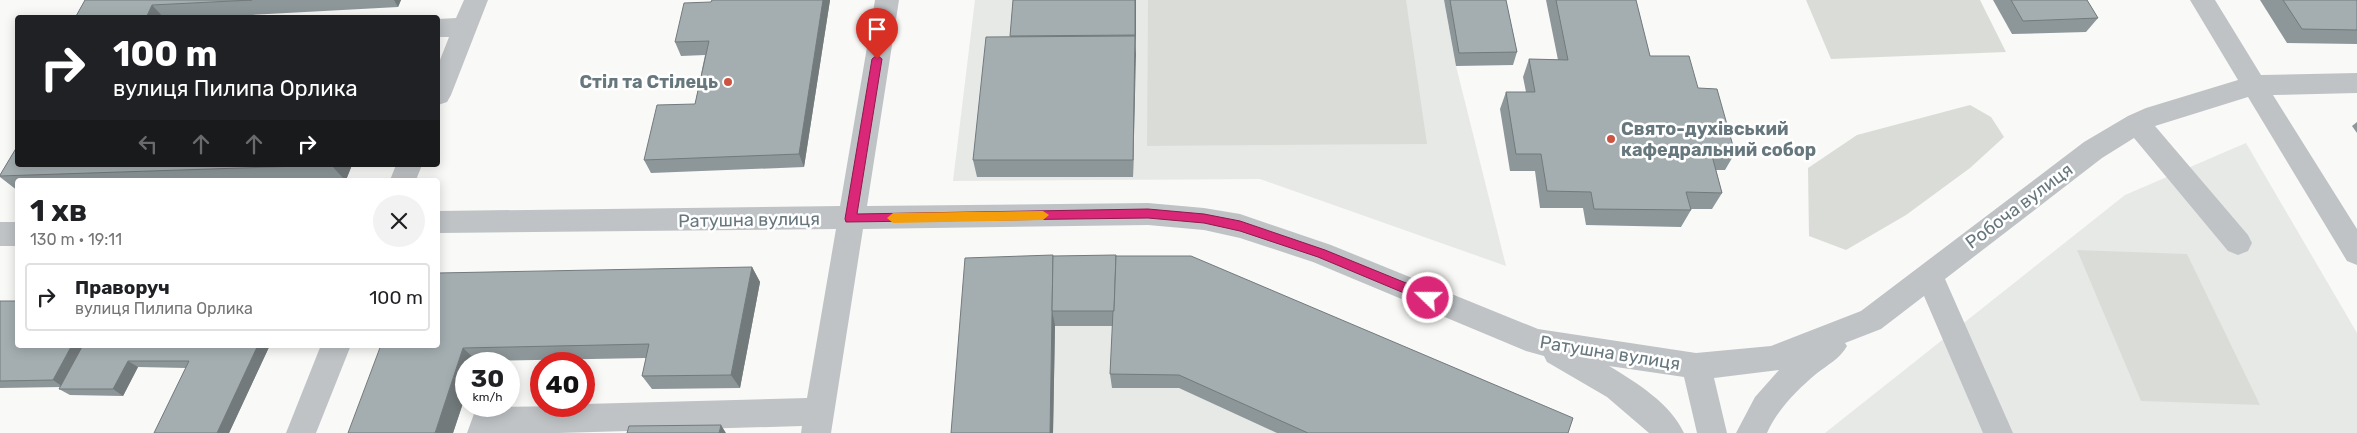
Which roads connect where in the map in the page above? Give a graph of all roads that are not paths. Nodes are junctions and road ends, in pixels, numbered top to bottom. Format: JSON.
{"nodes":[{"id":1,"x":476,"y":0,"type":"edge"},
{"id":2,"x":887,"y":0,"type":"edge"},
{"id":3,"x":2202,"y":0,"type":"edge"},
{"id":4,"x":465,"y":27,"type":"junction"},
{"id":5,"x":440,"y":28,"type":"edge"},
{"id":6,"x":2357,"y":84,"type":"edge"},
{"id":7,"x":2255,"y":85,"type":"junction"},
{"id":8,"x":440,"y":90,"type":"edge"},
{"id":9,"x":2137,"y":123,"type":"junction"},
{"id":10,"x":850,"y":219,"type":"junction"},
{"id":11,"x":440,"y":222,"type":"edge"},
{"id":12,"x":0,"y":234,"type":"edge"},
{"id":13,"x":15,"y":234,"type":"edge"},
{"id":14,"x":2238,"y":243,"type":"dead end"},
{"id":15,"x":2357,"y":253,"type":"edge"},
{"id":16,"x":1930,"y":274,"type":"junction"},
{"id":17,"x":1871,"y":320,"type":"junction"},
{"id":18,"x":1536,"y":342,"type":"junction"},
{"id":19,"x":335,"y":348,"type":"edge"},
{"id":20,"x":1696,"y":366,"type":"junction"},
{"id":21,"x":818,"y":423,"type":"edge"},
{"id":22,"x":618,"y":425,"type":"edge"},
{"id":23,"x":301,"y":433,"type":"edge"},
{"id":24,"x":482,"y":433,"type":"edge"},
{"id":25,"x":1669,"y":433,"type":"edge"},
{"id":26,"x":1712,"y":433,"type":"edge"},
{"id":27,"x":1751,"y":433,"type":"edge"},
{"id":28,"x":1998,"y":433,"type":"edge"}],
"edges":[{"from":1,"to":4,"type":"street"},
{"from":2,"to":10,"type":"street"},
{"from":3,"to":7,"type":"street"},
{"from":4,"to":5,"type":"street"},
{"from":4,"to":8,"type":"street"},
{"from":6,"to":7,"type":"street","name":"Робоча вулиця"},
{"from":7,"to":9,"type":"street","name":"Робоча вулиця"},
{"from":7,"to":15,"type":"street"},
{"from":9,"to":14,"type":"street"},
{"from":9,"to":16,"type":"street","name":"Робоча вулиця"},
{"from":10,"to":11,"type":"street","name":"Ратушна вулиця"},
{"from":10,"to":18,"type":"street","name":"Ратушна вулиця"},
{"from":10,"to":21,"type":"street"},
{"from":12,"to":13,"type":"street"},
{"from":16,"to":17,"type":"street","name":"Робоча вулиця"},
{"from":16,"to":28,"type":"street"},
{"from":17,"to":20,"type":"street","name":"Робоча вулиця"},
{"from":17,"to":27,"type":"street"},
{"from":18,"to":20,"type":"street","name":"Ратушна вулиця"},
{"from":18,"to":25,"type":"street"},
{"from":19,"to":23,"type":"street"},
{"from":20,"to":26,"type":"street"},
{"from":21,"to":22,"type":"street"},
{"from":22,"to":24,"type":"street"}]}
